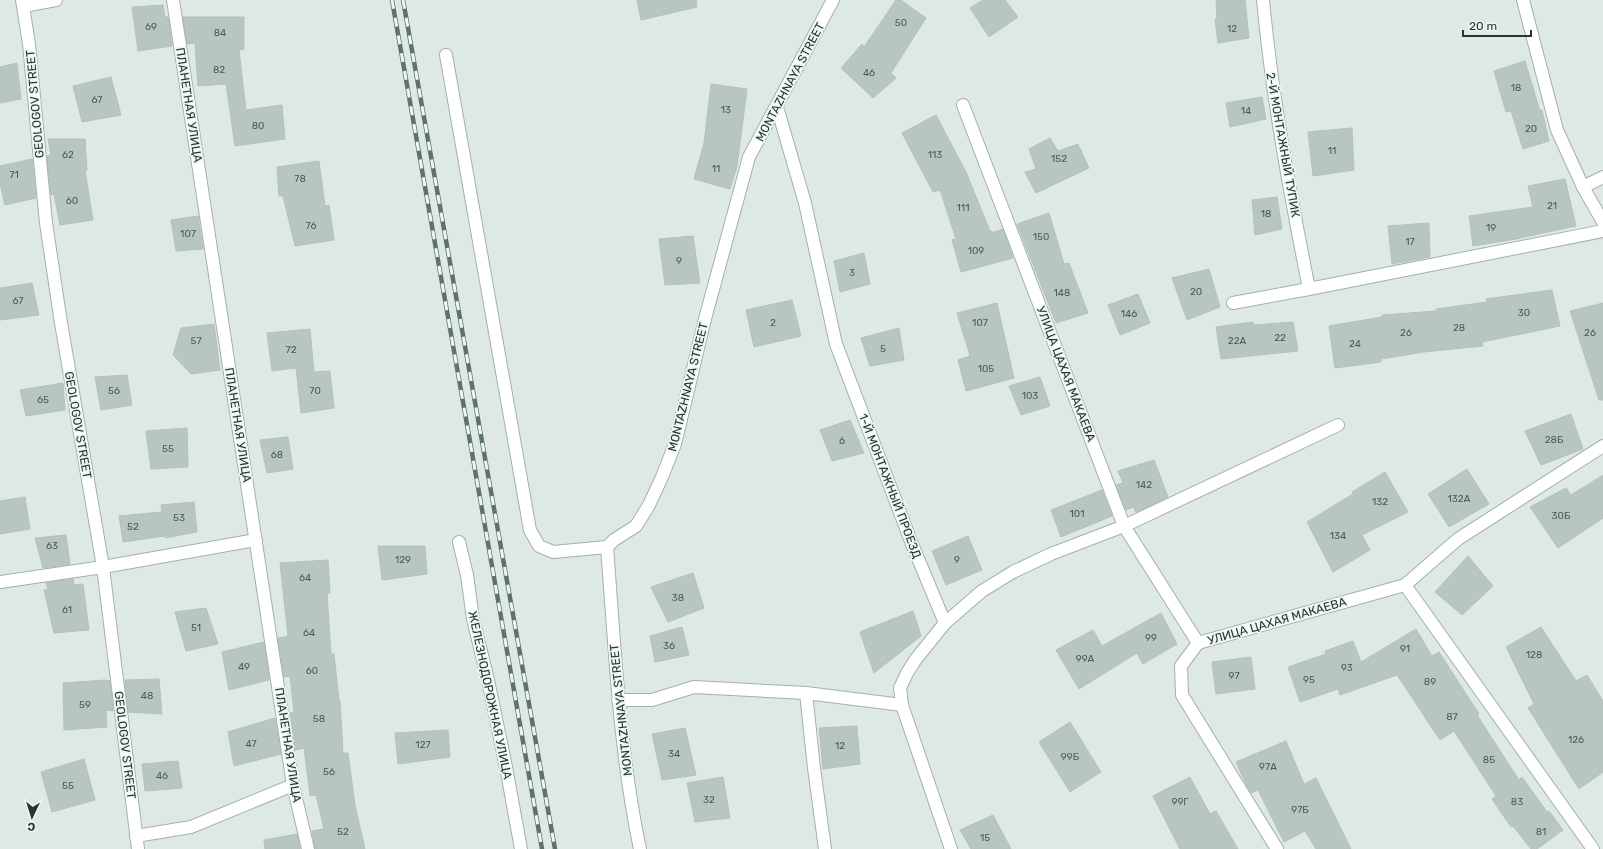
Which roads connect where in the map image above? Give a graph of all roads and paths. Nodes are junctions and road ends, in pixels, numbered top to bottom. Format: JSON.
{"nodes":[{"id":1,"x":56,"y":0,"type":"edge"},
{"id":2,"x":173,"y":0,"type":"edge"},
{"id":3,"x":833,"y":0,"type":"edge"},
{"id":4,"x":1263,"y":0,"type":"edge"},
{"id":5,"x":1523,"y":0,"type":"edge"},
{"id":6,"x":23,"y":3,"type":"edge"},
{"id":7,"x":446,"y":55,"type":"dead end"},
{"id":8,"x":963,"y":104,"type":"dead end"},
{"id":9,"x":777,"y":107,"type":"junction"},
{"id":10,"x":1603,"y":177,"type":"edge"},
{"id":11,"x":1583,"y":187,"type":"junction"},
{"id":12,"x":1603,"y":222,"type":"edge"},
{"id":13,"x":1603,"y":231,"type":"edge"},
{"id":14,"x":1309,"y":289,"type":"junction"},
{"id":15,"x":1233,"y":303,"type":"dead end"},
{"id":16,"x":1338,"y":425,"type":"dead end"},
{"id":17,"x":1603,"y":446,"type":"edge"},
{"id":18,"x":1124,"y":526,"type":"junction"},
{"id":19,"x":256,"y":540,"type":"junction"},
{"id":20,"x":459,"y":542,"type":"dead end"},
{"id":21,"x":607,"y":548,"type":"junction"},
{"id":22,"x":103,"y":567,"type":"junction"},
{"id":23,"x":0,"y":582,"type":"edge"},
{"id":24,"x":1405,"y":585,"type":"junction"},
{"id":25,"x":944,"y":623,"type":"junction"},
{"id":26,"x":1198,"y":643,"type":"junction"},
{"id":27,"x":806,"y":693,"type":"junction"},
{"id":28,"x":618,"y":700,"type":"junction"},
{"id":29,"x":902,"y":705,"type":"junction"},
{"id":30,"x":293,"y":785,"type":"junction"},
{"id":31,"x":136,"y":836,"type":"junction"},
{"id":32,"x":138,"y":849,"type":"edge"},
{"id":33,"x":308,"y":849,"type":"edge"},
{"id":34,"x":521,"y":849,"type":"edge"},
{"id":35,"x":640,"y":849,"type":"edge"},
{"id":36,"x":825,"y":849,"type":"edge"},
{"id":37,"x":952,"y":849,"type":"edge"},
{"id":38,"x":1277,"y":849,"type":"edge"},
{"id":39,"x":1593,"y":849,"type":"edge"}],
"edges":[{"from":1,"to":6,"type":"street"},
{"from":2,"to":19,"type":"street","name":"ПЛАНЕТНАЯ УЛИЦА"},
{"from":3,"to":9,"type":"street","name":"MONTAZHNAYA STREET"},
{"from":4,"to":14,"type":"street","name":"2-Й МОНТАЖНЫЙ ТУПИК"},
{"from":5,"to":11,"type":"street"},
{"from":6,"to":22,"type":"street","name":"GEOLOGOV STREET"},
{"from":7,"to":21,"type":"street"},
{"from":8,"to":18,"type":"street","name":"УЛИЦА ЦАХАЯ МАКАЕВА"},
{"from":9,"to":21,"type":"street","name":"MONTAZHNAYA STREET"},
{"from":9,"to":25,"type":"street","name":"1-Й МОНТАЖНЫЙ ПРОЕЗД"},
{"from":10,"to":11,"type":"street"},
{"from":11,"to":12,"type":"street"},
{"from":13,"to":14,"type":"street"},
{"from":14,"to":15,"type":"street"},
{"from":16,"to":18,"type":"street"},
{"from":17,"to":24,"type":"street"},
{"from":18,"to":25,"type":"street"},
{"from":18,"to":26,"type":"street","name":"УЛИЦА ЦАХАЯ МАКАЕВА"},
{"from":19,"to":22,"type":"street"},
{"from":19,"to":30,"type":"street","name":"ПЛАНЕТНАЯ УЛИЦА"},
{"from":20,"to":34,"type":"street","name":"ЖЕЛЕЗНОДОРОЖНАЯ УЛИЦА"},
{"from":21,"to":28,"type":"street","name":"MONTAZHNAYA STREET"},
{"from":22,"to":23,"type":"street"},
{"from":22,"to":31,"type":"street","name":"GEOLOGOV STREET"},
{"from":24,"to":26,"type":"street","name":"УЛИЦА ЦАХАЯ МАКАЕВА"},
{"from":24,"to":39,"type":"street"},
{"from":25,"to":29,"type":"street"},
{"from":26,"to":38,"type":"street"},
{"from":27,"to":28,"type":"street"},
{"from":27,"to":29,"type":"street"},
{"from":27,"to":36,"type":"street"},
{"from":28,"to":35,"type":"street","name":"MONTAZHNAYA STREET"},
{"from":29,"to":37,"type":"street"},
{"from":30,"to":31,"type":"street"},
{"from":30,"to":33,"type":"street","name":"ПЛАНЕТНАЯ УЛИЦА"},
{"from":31,"to":32,"type":"street","name":"GEOLOGOV STREET"}]}
